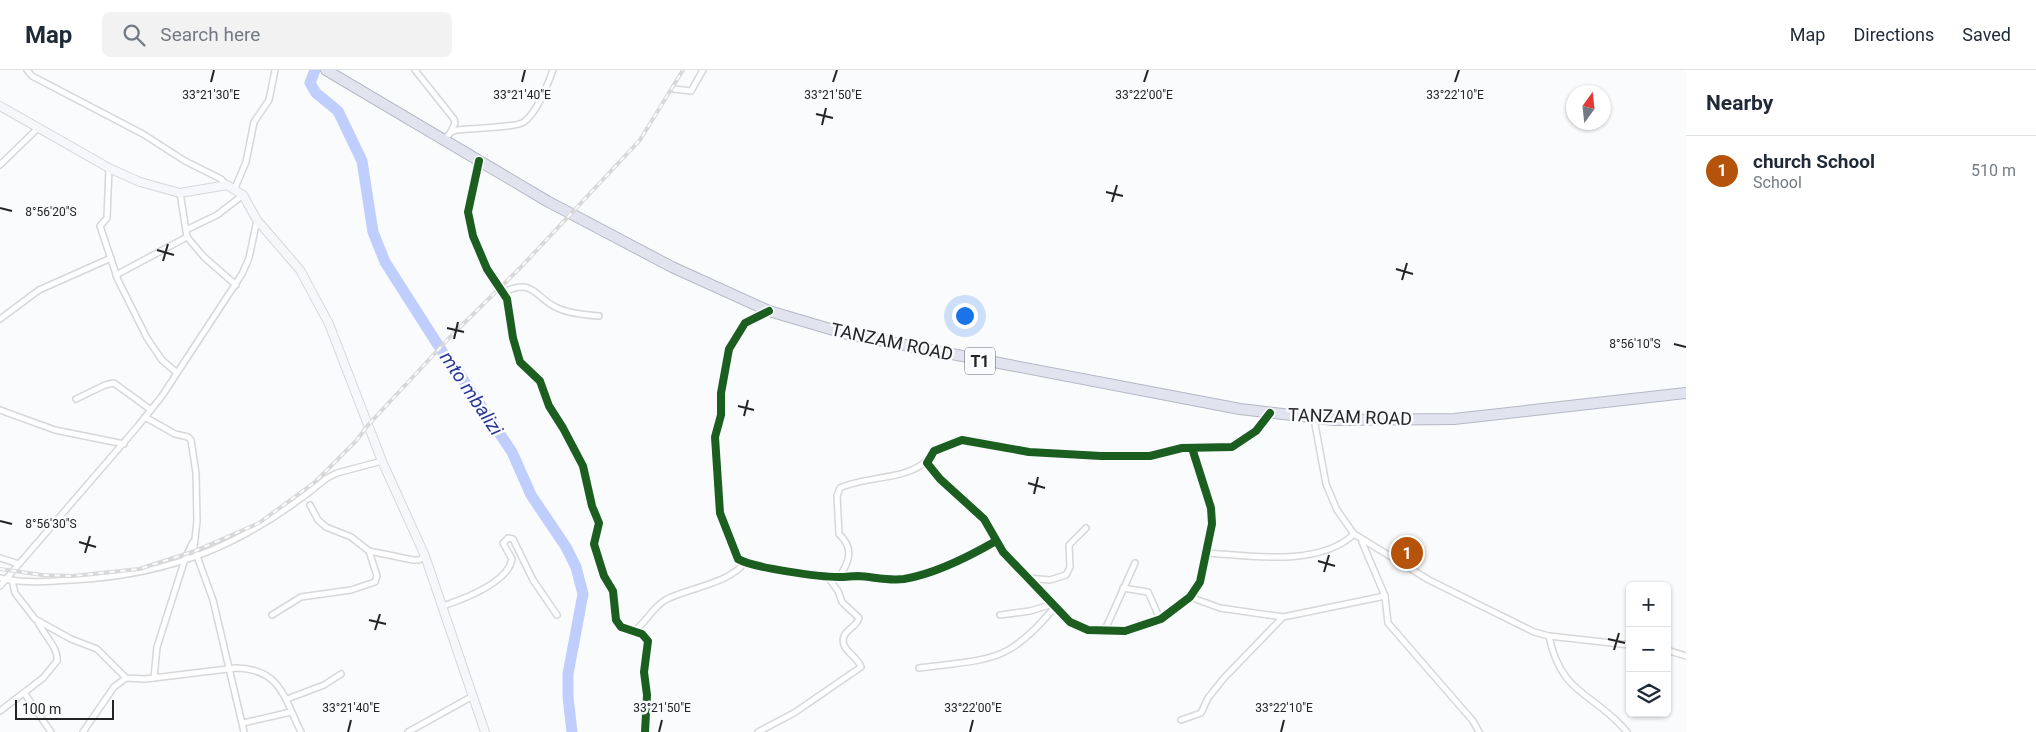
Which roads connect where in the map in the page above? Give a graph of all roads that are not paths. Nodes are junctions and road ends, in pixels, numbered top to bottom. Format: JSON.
{"nodes":[{"id":1,"x":27,"y":70,"type":"edge"},
{"id":2,"x":275,"y":70,"type":"edge"},
{"id":3,"x":415,"y":70,"type":"edge"},
{"id":4,"x":553,"y":70,"type":"edge"},
{"id":5,"x":703,"y":70,"type":"edge"},
{"id":6,"x":330,"y":73,"type":"edge"},
{"id":7,"x":674,"y":89,"type":"dead end"},
{"id":8,"x":0,"y":106,"type":"edge"},
{"id":9,"x":38,"y":128,"type":"junction"},
{"id":10,"x":451,"y":132,"type":"junction"},
{"id":11,"x":444,"y":141,"type":"junction"},
{"id":12,"x":479,"y":162,"type":"junction"},
{"id":13,"x":0,"y":165,"type":"edge"},
{"id":14,"x":109,"y":168,"type":"junction"},
{"id":15,"x":231,"y":187,"type":"junction"},
{"id":16,"x":180,"y":193,"type":"junction"},
{"id":17,"x":243,"y":195,"type":"junction"},
{"id":18,"x":257,"y":220,"type":"junction"},
{"id":19,"x":186,"y":230,"type":"junction"},
{"id":20,"x":187,"y":237,"type":"junction"},
{"id":21,"x":111,"y":258,"type":"junction"},
{"id":22,"x":116,"y":275,"type":"junction"},
{"id":23,"x":236,"y":285,"type":"junction"},
{"id":24,"x":504,"y":292,"type":"junction"},
{"id":25,"x":769,"y":311,"type":"junction"},
{"id":26,"x":599,"y":316,"type":"dead end"},
{"id":27,"x":0,"y":319,"type":"edge"},
{"id":28,"x":177,"y":373,"type":"junction"},
{"id":29,"x":1686,"y":393,"type":"edge"},
{"id":30,"x":76,"y":399,"type":"dead end"},
{"id":31,"x":0,"y":410,"type":"edge"},
{"id":32,"x":151,"y":410,"type":"junction"},
{"id":33,"x":1270,"y":413,"type":"junction"},
{"id":34,"x":145,"y":417,"type":"junction"},
{"id":35,"x":1314,"y":418,"type":"junction"},
{"id":36,"x":124,"y":444,"type":"junction"},
{"id":37,"x":1192,"y":448,"type":"junction"},
{"id":38,"x":928,"y":460,"type":"junction"},
{"id":39,"x":382,"y":461,"type":"junction"},
{"id":40,"x":310,"y":505,"type":"dead end"},
{"id":41,"x":1086,"y":528,"type":"dead end"},
{"id":42,"x":1354,"y":534,"type":"junction"},
{"id":43,"x":194,"y":539,"type":"junction"},
{"id":44,"x":996,"y":541,"type":"junction"},
{"id":45,"x":1362,"y":541,"type":"junction"},
{"id":46,"x":369,"y":551,"type":"junction"},
{"id":47,"x":1207,"y":553,"type":"junction"},
{"id":48,"x":425,"y":556,"type":"junction"},
{"id":49,"x":198,"y":557,"type":"junction"},
{"id":50,"x":0,"y":558,"type":"edge"},
{"id":51,"x":184,"y":562,"type":"junction"},
{"id":52,"x":744,"y":562,"type":"junction"},
{"id":53,"x":1135,"y":562,"type":"dead end"},
{"id":54,"x":19,"y":564,"type":"junction"},
{"id":55,"x":827,"y":576,"type":"junction"},
{"id":56,"x":839,"y":577,"type":"junction"},
{"id":57,"x":1028,"y":578,"type":"junction"},
{"id":58,"x":6,"y":579,"type":"edge"},
{"id":59,"x":0,"y":586,"type":"edge"},
{"id":60,"x":1123,"y":588,"type":"junction"},
{"id":61,"x":1385,"y":596,"type":"junction"},
{"id":62,"x":1190,"y":597,"type":"junction"},
{"id":63,"x":1054,"y":605,"type":"junction"},
{"id":64,"x":443,"y":606,"type":"junction"},
{"id":65,"x":272,"y":615,"type":"dead end"},
{"id":66,"x":557,"y":615,"type":"dead end"},
{"id":67,"x":1000,"y":615,"type":"dead end"},
{"id":68,"x":1283,"y":617,"type":"junction"},
{"id":69,"x":1160,"y":619,"type":"junction"},
{"id":70,"x":38,"y":622,"type":"junction"},
{"id":71,"x":634,"y":632,"type":"junction"},
{"id":72,"x":1104,"y":632,"type":"junction"},
{"id":73,"x":1548,"y":636,"type":"junction"},
{"id":74,"x":1626,"y":645,"type":"edge"},
{"id":75,"x":1671,"y":651,"type":"edge"},
{"id":76,"x":1686,"y":656,"type":"edge"},
{"id":77,"x":919,"y":668,"type":"dead end"},
{"id":78,"x":230,"y":669,"type":"junction"},
{"id":79,"x":340,"y":674,"type":"dead end"},
{"id":80,"x":126,"y":678,"type":"junction"},
{"id":81,"x":154,"y":678,"type":"junction"},
{"id":82,"x":25,"y":694,"type":"junction"},
{"id":83,"x":474,"y":695,"type":"junction"},
{"id":84,"x":287,"y":699,"type":"junction"},
{"id":85,"x":0,"y":711,"type":"edge"},
{"id":86,"x":292,"y":712,"type":"junction"},
{"id":87,"x":1181,"y":720,"type":"dead end"},
{"id":88,"x":242,"y":723,"type":"junction"},
{"id":89,"x":51,"y":732,"type":"edge"},
{"id":90,"x":83,"y":732,"type":"edge"},
{"id":91,"x":244,"y":732,"type":"edge"},
{"id":92,"x":301,"y":732,"type":"edge"},
{"id":93,"x":408,"y":732,"type":"edge"},
{"id":94,"x":486,"y":732,"type":"edge"},
{"id":95,"x":645,"y":732,"type":"edge"},
{"id":96,"x":758,"y":732,"type":"edge"},
{"id":97,"x":1479,"y":732,"type":"edge"},
{"id":98,"x":1627,"y":732,"type":"edge"}],
"edges":[{"from":1,"to":15,"type":"street"},
{"from":2,"to":15,"type":"street"},
{"from":3,"to":10,"type":"street"},
{"from":4,"to":10,"type":"street"},
{"from":5,"to":7,"type":"street"},
{"from":6,"to":11,"type":"highway","name":"TANZAM ROAD","number":"T1"},
{"from":8,"to":9,"type":"main road"},
{"from":9,"to":13,"type":"street"},
{"from":9,"to":14,"type":"main road"},
{"from":10,"to":11,"type":"street"},
{"from":11,"to":12,"type":"highway","name":"TANZAM ROAD","number":"T1"},
{"from":12,"to":24,"type":"street"},
{"from":12,"to":25,"type":"highway","name":"TANZAM ROAD","number":"T1"},
{"from":14,"to":16,"type":"main road"},
{"from":14,"to":21,"type":"street"},
{"from":15,"to":16,"type":"main road"},
{"from":15,"to":17,"type":"main road"},
{"from":16,"to":19,"type":"street"},
{"from":17,"to":18,"type":"main road"},
{"from":17,"to":19,"type":"street"},
{"from":18,"to":23,"type":"street"},
{"from":18,"to":39,"type":"main road"},
{"from":19,"to":20,"type":"street"},
{"from":20,"to":22,"type":"street"},
{"from":20,"to":23,"type":"street"},
{"from":21,"to":22,"type":"street"},
{"from":21,"to":27,"type":"street"},
{"from":22,"to":28,"type":"street"},
{"from":23,"to":28,"type":"street"},
{"from":24,"to":26,"type":"street"},
{"from":24,"to":71,"type":"street"},
{"from":25,"to":33,"type":"highway","name":"TANZAM ROAD","number":"T1"},
{"from":25,"to":52,"type":"street"},
{"from":28,"to":32,"type":"street"},
{"from":29,"to":35,"type":"highway","name":"TANZAM ROAD","number":"T1"},
{"from":30,"to":32,"type":"street"},
{"from":31,"to":36,"type":"street"},
{"from":32,"to":34,"type":"street"},
{"from":33,"to":35,"type":"highway","name":"TANZAM ROAD","number":"T1"},
{"from":33,"to":37,"type":"street"},
{"from":34,"to":36,"type":"street"},
{"from":34,"to":43,"type":"street"},
{"from":35,"to":42,"type":"street"},
{"from":36,"to":54,"type":"street"},
{"from":37,"to":38,"type":"street"},
{"from":37,"to":47,"type":"street"},
{"from":38,"to":44,"type":"street"},
{"from":38,"to":56,"type":"street"},
{"from":39,"to":48,"type":"main road"},
{"from":39,"to":49,"type":"street"},
{"from":40,"to":46,"type":"street"},
{"from":41,"to":57,"type":"street"},
{"from":42,"to":45,"type":"street"},
{"from":42,"to":47,"type":"street"},
{"from":43,"to":49,"type":"street"},
{"from":43,"to":51,"type":"street"},
{"from":44,"to":56,"type":"street"},
{"from":44,"to":57,"type":"street"},
{"from":45,"to":61,"type":"street"},
{"from":45,"to":73,"type":"street"},
{"from":46,"to":48,"type":"street"},
{"from":46,"to":65,"type":"street"},
{"from":47,"to":62,"type":"street"},
{"from":48,"to":64,"type":"main road"},
{"from":49,"to":51,"type":"street"},
{"from":49,"to":78,"type":"street"},
{"from":50,"to":54,"type":"street"},
{"from":51,"to":58,"type":"street"},
{"from":51,"to":81,"type":"street"},
{"from":52,"to":55,"type":"street"},
{"from":52,"to":71,"type":"street"},
{"from":53,"to":60,"type":"street"},
{"from":54,"to":58,"type":"street"},
{"from":55,"to":56,"type":"street"},
{"from":55,"to":96,"type":"street"},
{"from":57,"to":63,"type":"street"},
{"from":58,"to":59,"type":"street"},
{"from":58,"to":70,"type":"street"},
{"from":60,"to":69,"type":"street"},
{"from":60,"to":72,"type":"street"},
{"from":61,"to":68,"type":"street"},
{"from":61,"to":97,"type":"street"},
{"from":62,"to":68,"type":"street"},
{"from":62,"to":69,"type":"street"},
{"from":63,"to":67,"type":"street"},
{"from":63,"to":72,"type":"street"},
{"from":63,"to":77,"type":"street"},
{"from":64,"to":66,"type":"street"},
{"from":64,"to":83,"type":"main road"},
{"from":68,"to":87,"type":"street"},
{"from":69,"to":72,"type":"street"},
{"from":70,"to":80,"type":"street"},
{"from":70,"to":82,"type":"street"},
{"from":71,"to":95,"type":"street"},
{"from":73,"to":74,"type":"street"},
{"from":73,"to":98,"type":"street"},
{"from":75,"to":76,"type":"street"},
{"from":78,"to":81,"type":"street"},
{"from":78,"to":84,"type":"street"},
{"from":78,"to":88,"type":"street"},
{"from":79,"to":84,"type":"street"},
{"from":80,"to":81,"type":"street"},
{"from":80,"to":90,"type":"street"},
{"from":82,"to":85,"type":"street"},
{"from":82,"to":89,"type":"street"},
{"from":83,"to":93,"type":"street"},
{"from":83,"to":94,"type":"main road"},
{"from":84,"to":86,"type":"street"},
{"from":86,"to":88,"type":"street"},
{"from":86,"to":92,"type":"street"},
{"from":88,"to":91,"type":"street"}]}
